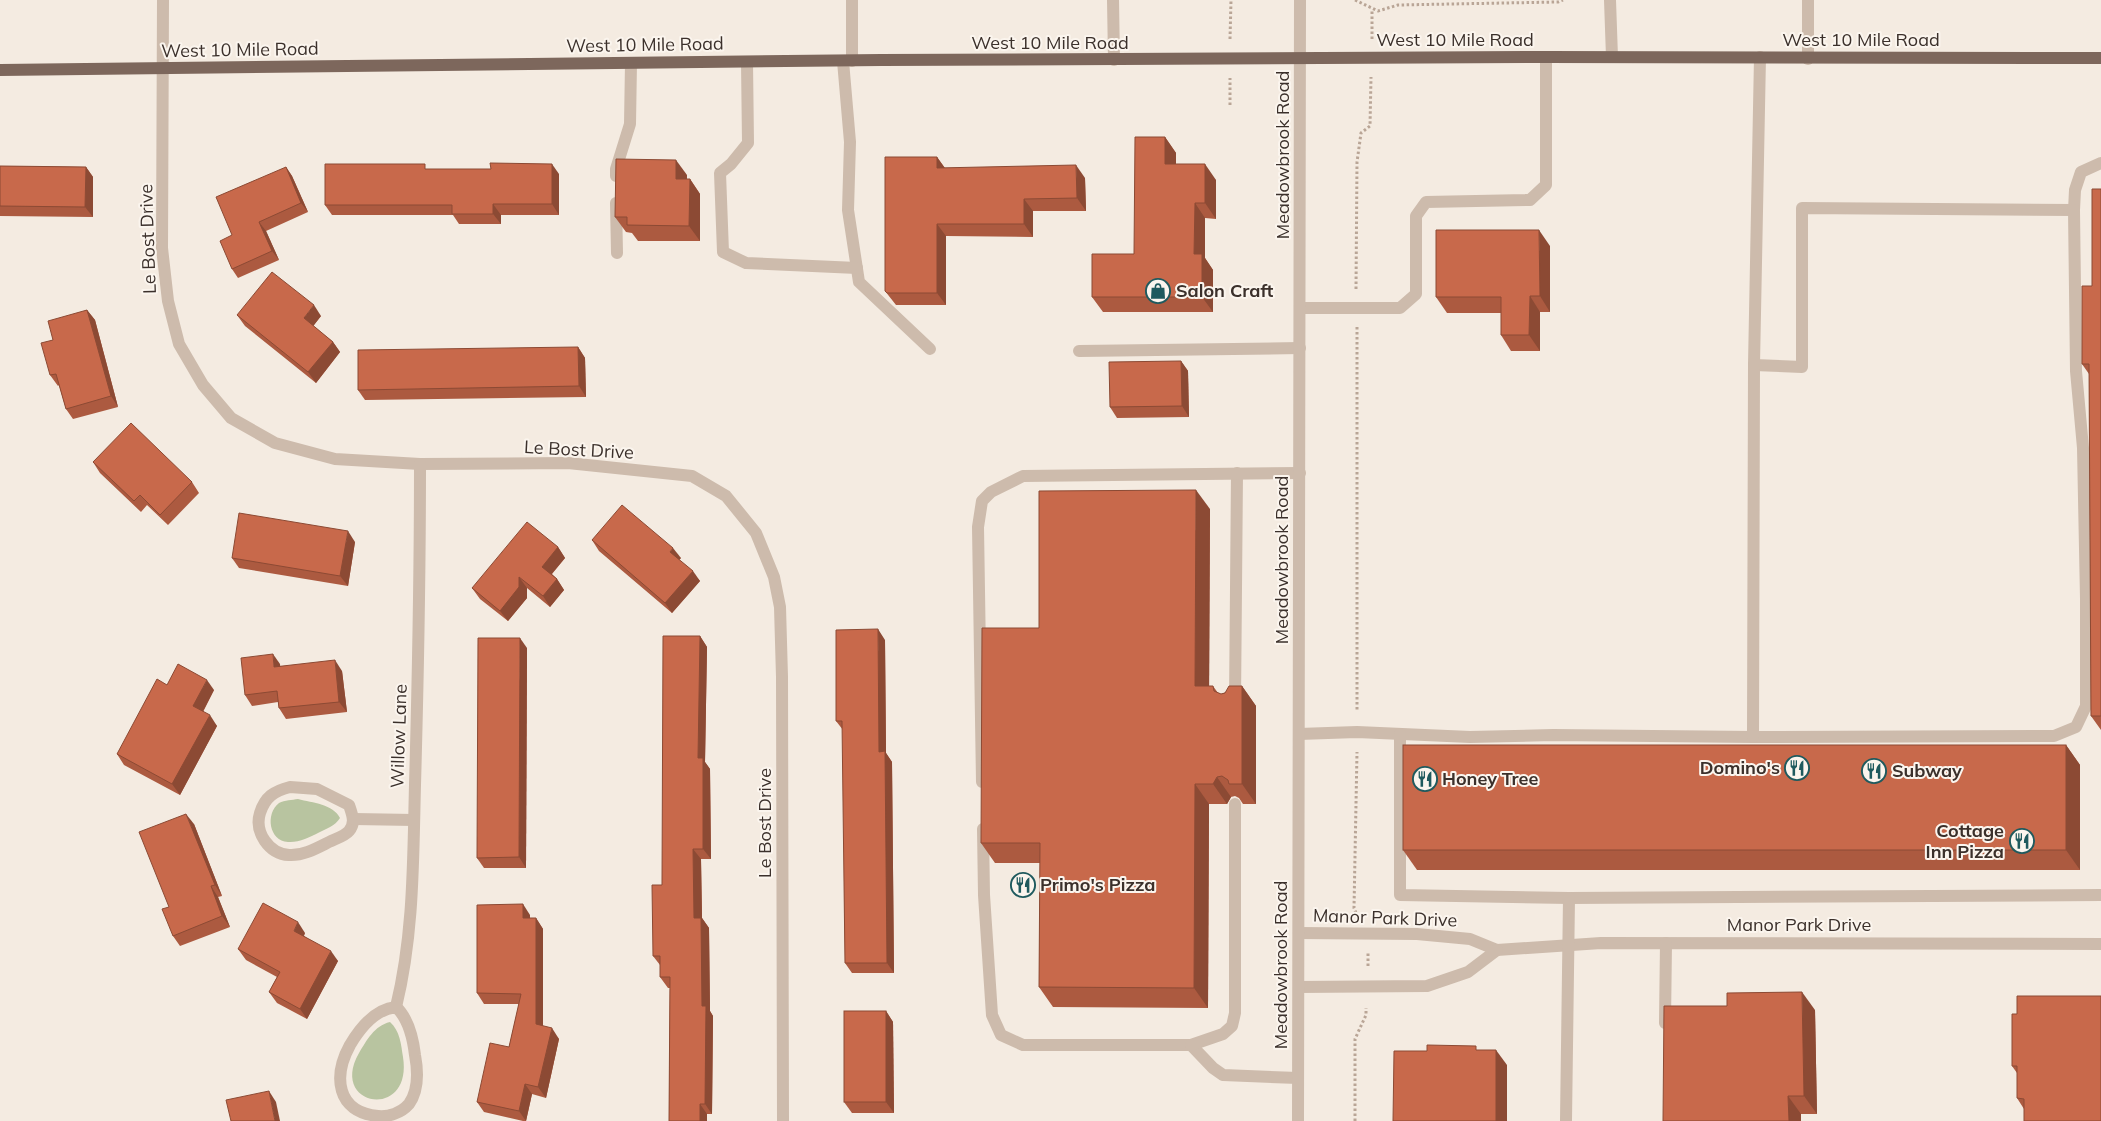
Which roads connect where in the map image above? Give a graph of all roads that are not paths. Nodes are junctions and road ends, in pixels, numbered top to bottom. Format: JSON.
{"nodes":[{"id":1,"x":162,"y":0,"type":"edge"},
{"id":2,"x":852,"y":0,"type":"edge"},
{"id":3,"x":1113,"y":0,"type":"edge"},
{"id":4,"x":1300,"y":0,"type":"edge"},
{"id":5,"x":1610,"y":0,"type":"edge"},
{"id":6,"x":1808,"y":0,"type":"edge"},
{"id":7,"x":1546,"y":57,"type":"junction"},
{"id":8,"x":1612,"y":57,"type":"junction"},
{"id":9,"x":1760,"y":57,"type":"junction"},
{"id":10,"x":1300,"y":58,"type":"junction"},
{"id":11,"x":2101,"y":58,"type":"edge"},
{"id":12,"x":1808,"y":59,"type":"junction"},
{"id":13,"x":1114,"y":60,"type":"junction"},
{"id":14,"x":848,"y":61,"type":"junction"},
{"id":15,"x":747,"y":62,"type":"junction"},
{"id":16,"x":631,"y":63,"type":"junction"},
{"id":17,"x":163,"y":69,"type":"junction"},
{"id":18,"x":0,"y":70,"type":"edge"},
{"id":19,"x":2101,"y":163,"type":"edge"},
{"id":20,"x":2074,"y":210,"type":"junction"},
{"id":21,"x":617,"y":252,"type":"dead end"},
{"id":22,"x":857,"y":268,"type":"junction"},
{"id":23,"x":1300,"y":308,"type":"junction"},
{"id":24,"x":1300,"y":348,"type":"junction"},
{"id":25,"x":930,"y":350,"type":"dead end"},
{"id":26,"x":1080,"y":350,"type":"dead end"},
{"id":27,"x":1754,"y":365,"type":"junction"},
{"id":28,"x":420,"y":464,"type":"junction"},
{"id":29,"x":1237,"y":473,"type":"junction"},
{"id":30,"x":1300,"y":473,"type":"junction"},
{"id":31,"x":1235,"y":706,"type":"edge"},
{"id":32,"x":1299,"y":734,"type":"junction"},
{"id":33,"x":1400,"y":734,"type":"junction"},
{"id":34,"x":1753,"y":737,"type":"junction"},
{"id":35,"x":982,"y":796,"type":"edge"},
{"id":36,"x":1235,"y":804,"type":"edge"},
{"id":37,"x":982,"y":816,"type":"edge"},
{"id":38,"x":354,"y":819,"type":"junction"},
{"id":39,"x":414,"y":820,"type":"junction"},
{"id":40,"x":2101,"y":895,"type":"edge"},
{"id":41,"x":1569,"y":898,"type":"junction"},
{"id":42,"x":1299,"y":933,"type":"junction"},
{"id":43,"x":1666,"y":943,"type":"junction"},
{"id":44,"x":2101,"y":944,"type":"edge"},
{"id":45,"x":1568,"y":946,"type":"junction"},
{"id":46,"x":1498,"y":950,"type":"junction"},
{"id":47,"x":1299,"y":987,"type":"junction"},
{"id":48,"x":396,"y":1007,"type":"junction"},
{"id":49,"x":1665,"y":1032,"type":"edge"},
{"id":50,"x":1191,"y":1045,"type":"junction"},
{"id":51,"x":1298,"y":1078,"type":"junction"},
{"id":52,"x":783,"y":1121,"type":"edge"},
{"id":53,"x":1298,"y":1121,"type":"edge"},
{"id":54,"x":1566,"y":1121,"type":"edge"}],
"edges":[{"from":1,"to":17,"type":"street","name":"Le Bost Drive"},
{"from":2,"to":14,"type":"street"},
{"from":3,"to":13,"type":"street"},
{"from":4,"to":10,"type":"street","name":"Meadowbrook Road"},
{"from":5,"to":8,"type":"street"},
{"from":6,"to":12,"type":"street"},
{"from":7,"to":8,"type":"main road","name":"West 10 Mile Road"},
{"from":7,"to":10,"type":"main road","name":"West 10 Mile Road"},
{"from":7,"to":23,"type":"street"},
{"from":8,"to":9,"type":"main road","name":"West 10 Mile Road"},
{"from":9,"to":12,"type":"main road","name":"West 10 Mile Road"},
{"from":9,"to":27,"type":"street"},
{"from":10,"to":13,"type":"main road","name":"West 10 Mile Road"},
{"from":10,"to":23,"type":"street","name":"Meadowbrook Road"},
{"from":11,"to":12,"type":"main road","name":"West 10 Mile Road"},
{"from":13,"to":14,"type":"main road","name":"West 10 Mile Road"},
{"from":14,"to":15,"type":"main road","name":"West 10 Mile Road"},
{"from":14,"to":22,"type":"street"},
{"from":15,"to":16,"type":"main road","name":"West 10 Mile Road"},
{"from":15,"to":22,"type":"street"},
{"from":16,"to":17,"type":"main road","name":"West 10 Mile Road"},
{"from":16,"to":21,"type":"street"},
{"from":17,"to":18,"type":"main road","name":"West 10 Mile Road"},
{"from":17,"to":28,"type":"street","name":"Le Bost Drive"},
{"from":19,"to":20,"type":"street"},
{"from":20,"to":27,"type":"street"},
{"from":20,"to":34,"type":"street"},
{"from":22,"to":25,"type":"street"},
{"from":23,"to":24,"type":"street","name":"Meadowbrook Road"},
{"from":24,"to":26,"type":"street"},
{"from":24,"to":30,"type":"street","name":"Meadowbrook Road"},
{"from":27,"to":34,"type":"street"},
{"from":28,"to":39,"type":"street","name":"Willow Lane"},
{"from":28,"to":52,"type":"street","name":"Le Bost Drive"},
{"from":29,"to":30,"type":"street"},
{"from":29,"to":31,"type":"street"},
{"from":29,"to":35,"type":"street"},
{"from":30,"to":32,"type":"street","name":"Meadowbrook Road"},
{"from":32,"to":33,"type":"street"},
{"from":32,"to":42,"type":"street","name":"Meadowbrook Road"},
{"from":33,"to":34,"type":"street"},
{"from":33,"to":41,"type":"street"},
{"from":36,"to":50,"type":"street"},
{"from":37,"to":50,"type":"street"},
{"from":38,"to":38,"type":"street"},
{"from":38,"to":39,"type":"street"},
{"from":39,"to":48,"type":"street","name":"Willow Lane"},
{"from":40,"to":41,"type":"street"},
{"from":41,"to":45,"type":"street"},
{"from":42,"to":46,"type":"street","name":"Manor Park Drive"},
{"from":42,"to":47,"type":"street","name":"Meadowbrook Road"},
{"from":43,"to":44,"type":"street","name":"Manor Park Drive"},
{"from":43,"to":45,"type":"street","name":"Manor Park Drive"},
{"from":43,"to":49,"type":"street"},
{"from":45,"to":46,"type":"street","name":"Manor Park Drive"},
{"from":45,"to":54,"type":"street"},
{"from":46,"to":47,"type":"street"},
{"from":47,"to":51,"type":"street","name":"Meadowbrook Road"},
{"from":48,"to":48,"type":"street"},
{"from":50,"to":51,"type":"street"},
{"from":51,"to":53,"type":"street","name":"Meadowbrook Road"}]}
